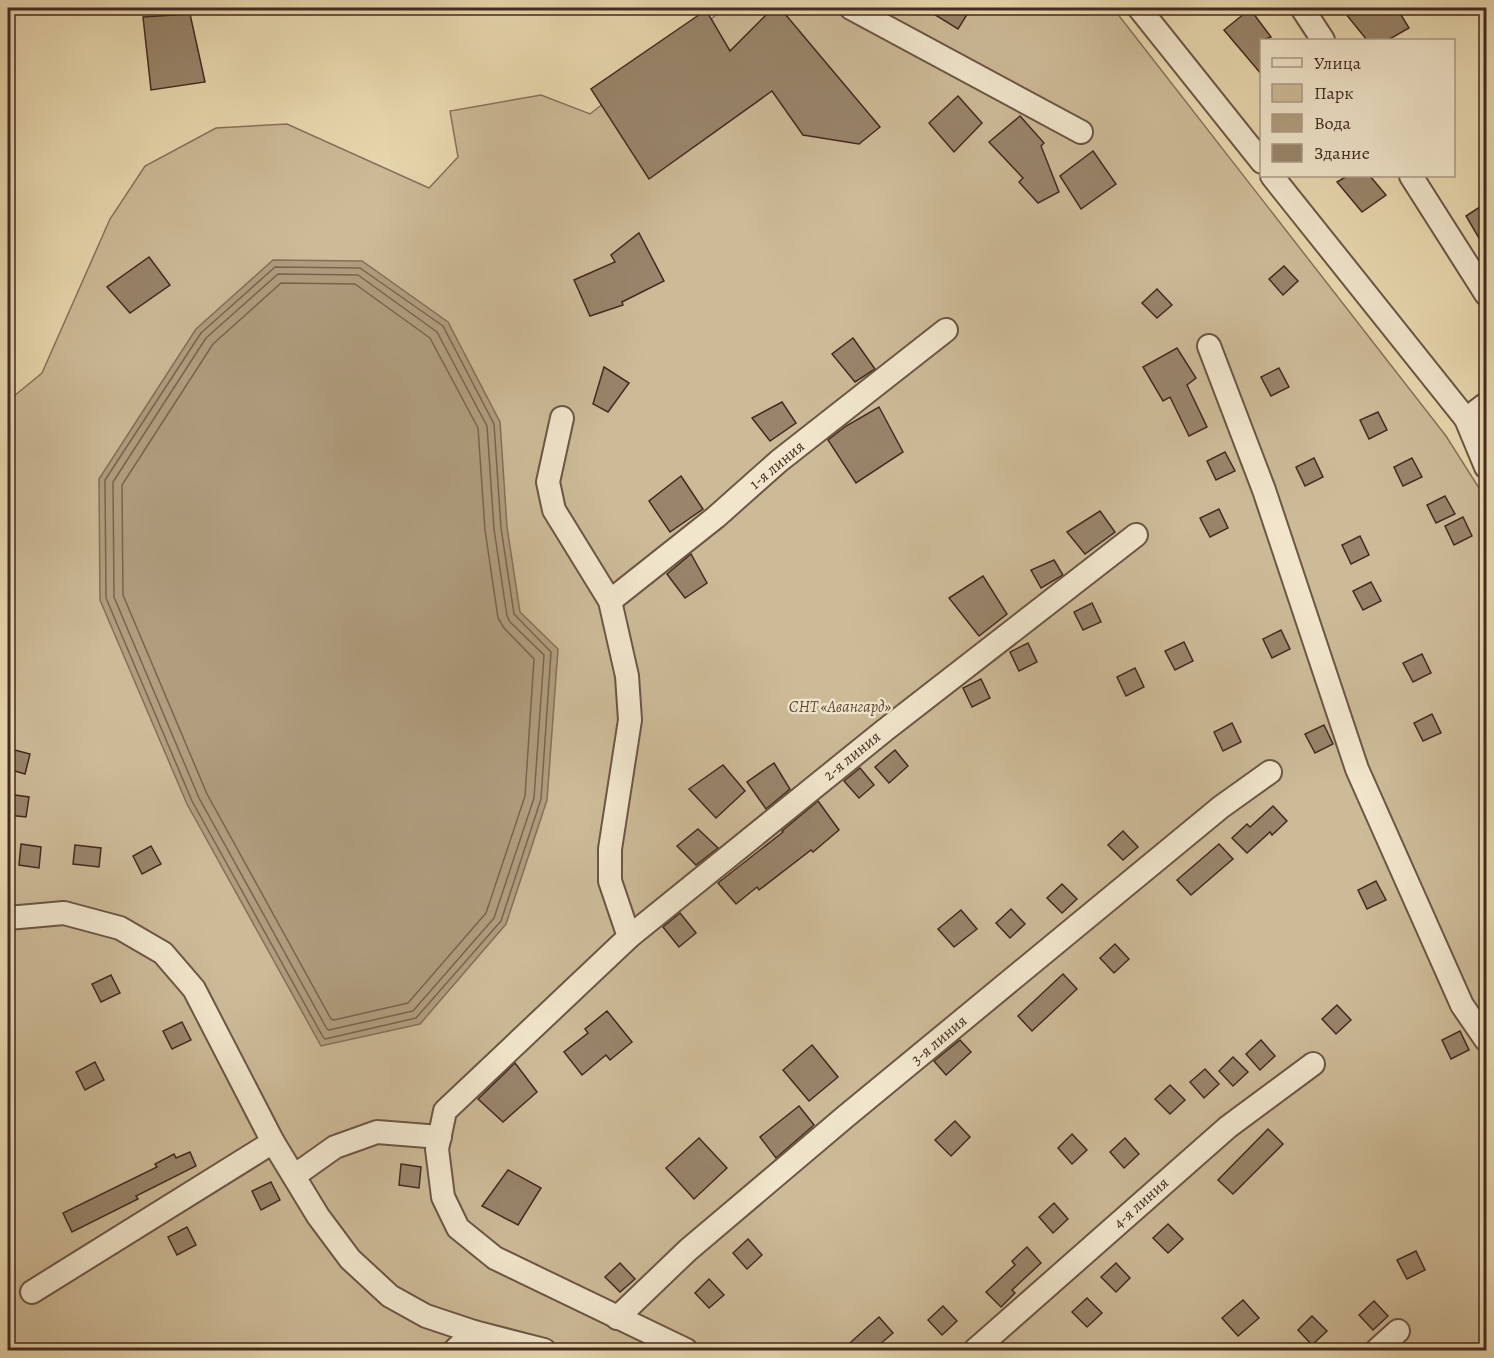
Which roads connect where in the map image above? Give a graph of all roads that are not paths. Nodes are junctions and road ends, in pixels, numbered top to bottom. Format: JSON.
{"nodes":[{"id":1,"x":851,"y":8,"type":"edge"},
{"id":2,"x":1139,"y":8,"type":"edge"},
{"id":3,"x":1302,"y":8,"type":"edge"},
{"id":4,"x":1322,"y":39,"type":"edge"},
{"id":5,"x":1081,"y":132,"type":"dead end"},
{"id":6,"x":1260,"y":159,"type":"edge"},
{"id":7,"x":1273,"y":177,"type":"edge"},
{"id":8,"x":1412,"y":177,"type":"edge"},
{"id":9,"x":1486,"y":294,"type":"edge"},
{"id":10,"x":946,"y":330,"type":"dead end"},
{"id":11,"x":1209,"y":346,"type":"dead end"},
{"id":12,"x":1486,"y":404,"type":"edge"},
{"id":13,"x":562,"y":418,"type":"dead end"},
{"id":14,"x":1466,"y":419,"type":"junction"},
{"id":15,"x":1486,"y":467,"type":"edge"},
{"id":16,"x":1136,"y":535,"type":"dead end"},
{"id":17,"x":610,"y":601,"type":"junction"},
{"id":18,"x":1270,"y":772,"type":"dead end"},
{"id":19,"x":8,"y":918,"type":"edge"},
{"id":20,"x":629,"y":938,"type":"junction"},
{"id":21,"x":1486,"y":1040,"type":"edge"},
{"id":22,"x":1313,"y":1064,"type":"dead end"},
{"id":23,"x":440,"y":1137,"type":"junction"},
{"id":24,"x":273,"y":1142,"type":"junction"},
{"id":25,"x":294,"y":1176,"type":"junction"},
{"id":26,"x":32,"y":1292,"type":"dead end"},
{"id":27,"x":616,"y":1318,"type":"junction"},
{"id":28,"x":474,"y":1332,"type":"junction"},
{"id":29,"x":1398,"y":1332,"type":"dead end"},
{"id":30,"x":455,"y":1350,"type":"edge"},
{"id":31,"x":544,"y":1350,"type":"edge"},
{"id":32,"x":687,"y":1350,"type":"edge"},
{"id":33,"x":975,"y":1350,"type":"edge"},
{"id":34,"x":1377,"y":1350,"type":"edge"}],
"edges":[{"from":1,"to":5,"type":"street"},
{"from":2,"to":6,"type":"street"},
{"from":3,"to":4,"type":"street"},
{"from":7,"to":14,"type":"street"},
{"from":8,"to":9,"type":"street"},
{"from":10,"to":17,"type":"street","name":"1-я линия"},
{"from":11,"to":21,"type":"street"},
{"from":12,"to":14,"type":"street"},
{"from":13,"to":17,"type":"street"},
{"from":14,"to":15,"type":"street"},
{"from":16,"to":20,"type":"street","name":"2-я линия"},
{"from":17,"to":20,"type":"street"},
{"from":18,"to":27,"type":"street","name":"3-я линия"},
{"from":19,"to":24,"type":"street"},
{"from":20,"to":23,"type":"street","name":"2-я линия"},
{"from":22,"to":33,"type":"street","name":"4-я линия"},
{"from":23,"to":25,"type":"street"},
{"from":23,"to":27,"type":"street","name":"2-я линия"},
{"from":24,"to":25,"type":"street"},
{"from":24,"to":26,"type":"street"},
{"from":25,"to":28,"type":"street"},
{"from":27,"to":32,"type":"street","name":"2-я линия"},
{"from":28,"to":30,"type":"street"},
{"from":28,"to":31,"type":"street"},
{"from":29,"to":34,"type":"street"}]}
